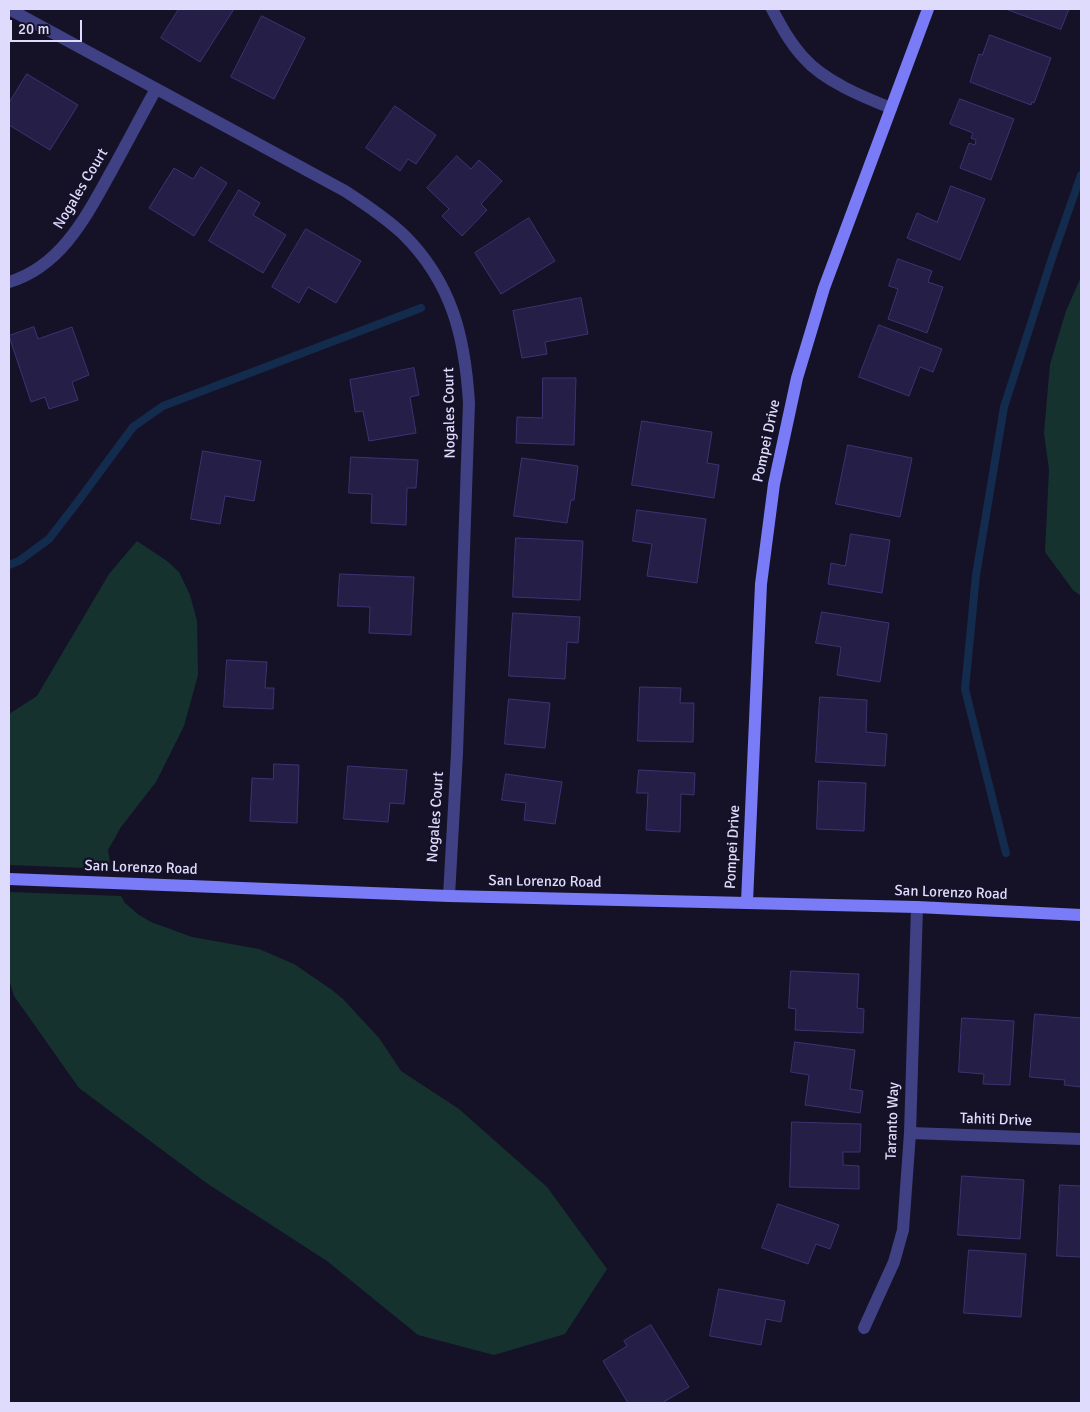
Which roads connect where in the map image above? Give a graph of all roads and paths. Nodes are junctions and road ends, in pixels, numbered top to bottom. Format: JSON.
{"nodes":[{"id":1,"x":9,"y":9,"type":"edge"},
{"id":2,"x":772,"y":9,"type":"edge"},
{"id":3,"x":928,"y":9,"type":"edge"},
{"id":4,"x":156,"y":89,"type":"junction"},
{"id":5,"x":891,"y":108,"type":"junction"},
{"id":6,"x":9,"y":282,"type":"edge"},
{"id":7,"x":9,"y":879,"type":"edge"},
{"id":8,"x":449,"y":896,"type":"junction"},
{"id":9,"x":747,"y":902,"type":"junction"},
{"id":10,"x":917,"y":907,"type":"junction"},
{"id":11,"x":1081,"y":915,"type":"edge"},
{"id":12,"x":910,"y":1133,"type":"junction"},
{"id":13,"x":1081,"y":1139,"type":"edge"},
{"id":14,"x":864,"y":1328,"type":"dead end"}],
"edges":[{"from":1,"to":4,"type":"street","name":"Nogales Court"},
{"from":2,"to":5,"type":"street"},
{"from":3,"to":5,"type":"street","name":"Pompei Drive"},
{"from":4,"to":6,"type":"street","name":"Nogales Court"},
{"from":4,"to":8,"type":"street","name":"Nogales Court"},
{"from":5,"to":9,"type":"street","name":"Pompei Drive"},
{"from":7,"to":8,"type":"street","name":"San Lorenzo Road"},
{"from":8,"to":9,"type":"street","name":"San Lorenzo Road"},
{"from":9,"to":10,"type":"street","name":"San Lorenzo Road"},
{"from":10,"to":11,"type":"street","name":"San Lorenzo Road"},
{"from":10,"to":12,"type":"street","name":"Taranto Way"},
{"from":12,"to":13,"type":"street","name":"Tahiti Drive"},
{"from":12,"to":14,"type":"street","name":"Taranto Way"}]}
